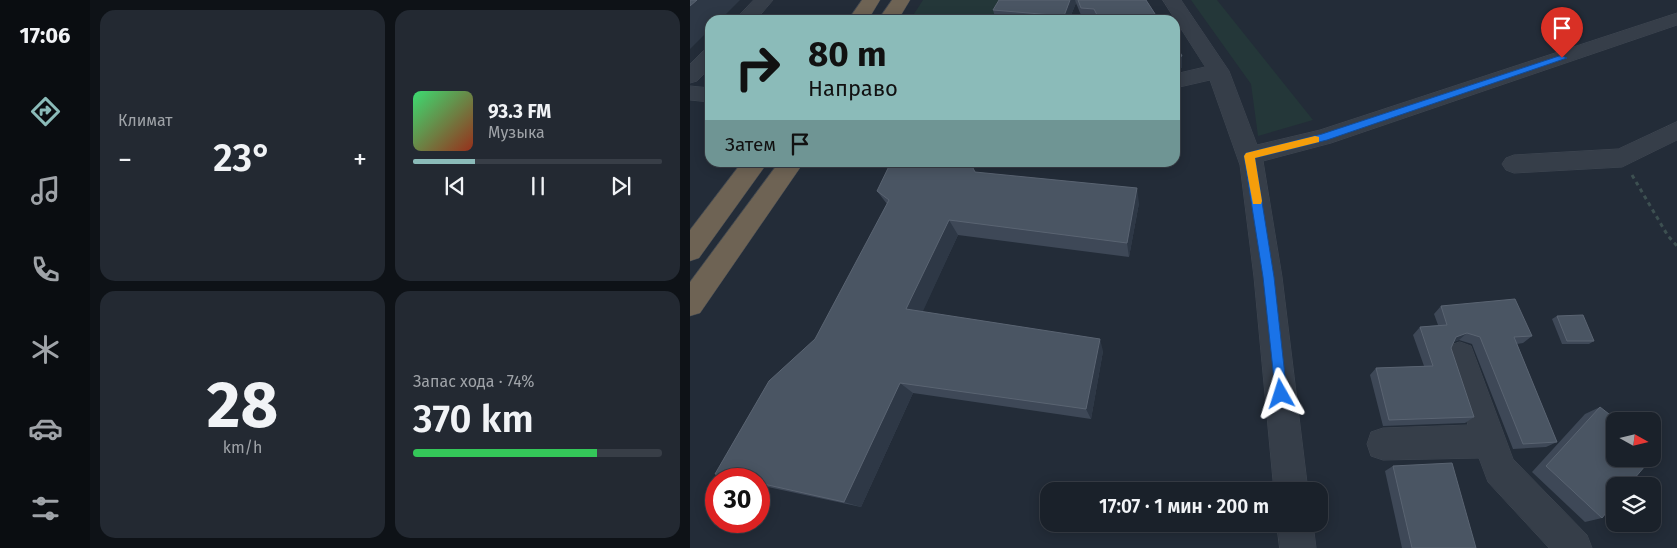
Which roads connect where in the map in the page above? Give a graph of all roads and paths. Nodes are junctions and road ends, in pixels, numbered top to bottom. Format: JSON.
{"nodes":[{"id":1,"x":764,"y":0,"type":"edge"},
{"id":2,"x":871,"y":0,"type":"edge"},
{"id":3,"x":901,"y":0,"type":"edge"},
{"id":4,"x":1172,"y":0,"type":"edge"},
{"id":5,"x":749,"y":15,"type":"edge"},
{"id":6,"x":861,"y":15,"type":"edge"},
{"id":7,"x":891,"y":15,"type":"edge"},
{"id":8,"x":1677,"y":19,"type":"edge"},
{"id":9,"x":705,"y":61,"type":"edge"},
{"id":10,"x":1218,"y":71,"type":"junction"},
{"id":11,"x":690,"y":76,"type":"edge"},
{"id":12,"x":1180,"y":80,"type":"edge"},
{"id":13,"x":690,"y":93,"type":"edge"},
{"id":14,"x":705,"y":95,"type":"edge"},
{"id":15,"x":1677,"y":130,"type":"edge"},
{"id":16,"x":1249,"y":156,"type":"junction"},
{"id":17,"x":1622,"y":158,"type":"junction"},
{"id":18,"x":1514,"y":164,"type":"dead end"},
{"id":19,"x":752,"y":167,"type":"edge"},
{"id":20,"x":788,"y":167,"type":"edge"},
{"id":21,"x":1677,"y":246,"type":"edge"},
{"id":22,"x":690,"y":250,"type":"edge"},
{"id":23,"x":690,"y":304,"type":"edge"},
{"id":24,"x":1460,"y":356,"type":"dead end"},
{"id":25,"x":1490,"y":441,"type":"junction"},
{"id":26,"x":1383,"y":444,"type":"dead end"},
{"id":27,"x":1290,"y":482,"type":"edge"},
{"id":28,"x":1296,"y":532,"type":"edge"},
{"id":29,"x":1298,"y":548,"type":"edge"},
{"id":30,"x":1574,"y":548,"type":"edge"}],
"edges":[{"from":1,"to":5,"type":"street"},
{"from":2,"to":6,"type":"highway"},
{"from":3,"to":7,"type":"highway"},
{"from":4,"to":10,"type":"street"},
{"from":8,"to":16,"type":"street"},
{"from":9,"to":11,"type":"street"},
{"from":10,"to":12,"type":"street"},
{"from":10,"to":16,"type":"street"},
{"from":13,"to":14,"type":"street"},
{"from":15,"to":17,"type":"street"},
{"from":16,"to":27,"type":"street"},
{"from":17,"to":18,"type":"street"},
{"from":17,"to":21,"type":"path"},
{"from":19,"to":22,"type":"highway"},
{"from":20,"to":23,"type":"highway"},
{"from":24,"to":25,"type":"street"},
{"from":25,"to":26,"type":"street"},
{"from":25,"to":30,"type":"street"},
{"from":28,"to":29,"type":"street"}]}
